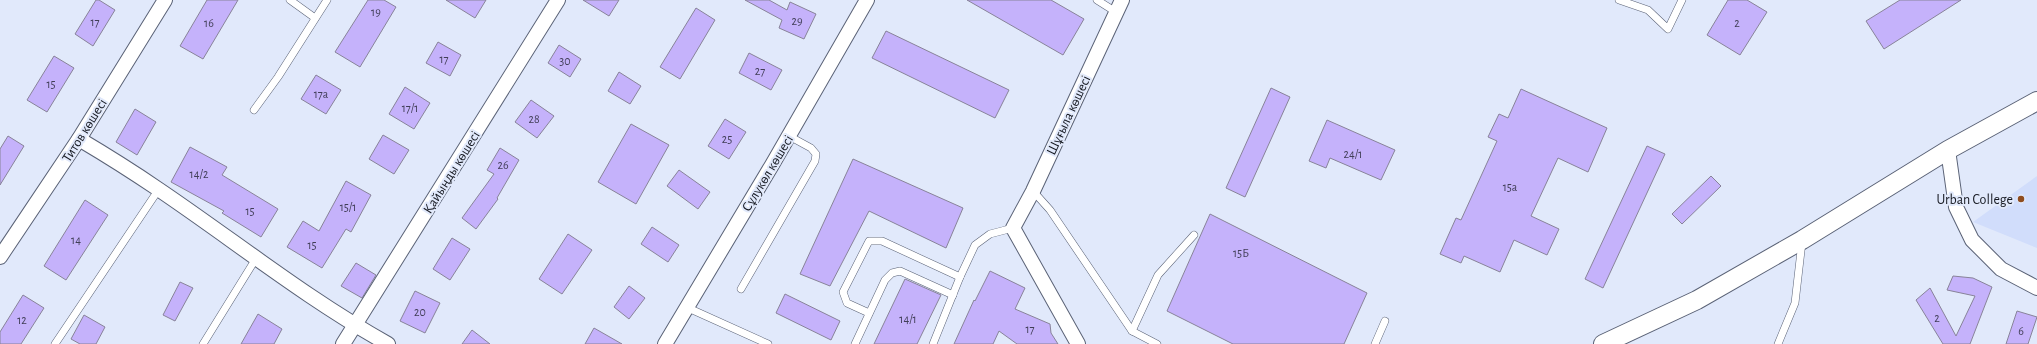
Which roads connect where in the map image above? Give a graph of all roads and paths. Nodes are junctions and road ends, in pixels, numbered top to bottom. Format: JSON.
{"nodes":[{"id":1,"x":164,"y":0,"type":"edge"},
{"id":2,"x":290,"y":0,"type":"edge"},
{"id":3,"x":328,"y":0,"type":"edge"},
{"id":4,"x":558,"y":0,"type":"edge"},
{"id":5,"x":867,"y":0,"type":"edge"},
{"id":6,"x":1097,"y":0,"type":"edge"},
{"id":7,"x":1619,"y":0,"type":"edge"},
{"id":8,"x":1682,"y":0,"type":"edge"},
{"id":9,"x":1119,"y":6,"type":"edge"},
{"id":10,"x":315,"y":18,"type":"junction"},
{"id":11,"x":2037,"y":101,"type":"edge"},
{"id":12,"x":254,"y":110,"type":"dead end"},
{"id":13,"x":789,"y":136,"type":"junction"},
{"id":14,"x":79,"y":138,"type":"junction"},
{"id":15,"x":1948,"y":150,"type":"junction"},
{"id":16,"x":158,"y":189,"type":"junction"},
{"id":17,"x":1033,"y":191,"type":"junction"},
{"id":18,"x":1013,"y":228,"type":"junction"},
{"id":19,"x":1194,"y":235,"type":"dead end"},
{"id":20,"x":1802,"y":240,"type":"junction"},
{"id":21,"x":0,"y":257,"type":"edge"},
{"id":22,"x":255,"y":260,"type":"junction"},
{"id":23,"x":960,"y":277,"type":"junction"},
{"id":24,"x":2037,"y":288,"type":"edge"},
{"id":25,"x":741,"y":289,"type":"dead end"},
{"id":26,"x":953,"y":295,"type":"junction"},
{"id":27,"x":686,"y":307,"type":"junction"},
{"id":28,"x":869,"y":314,"type":"junction"},
{"id":29,"x":1385,"y":321,"type":"dead end"},
{"id":30,"x":354,"y":325,"type":"junction"},
{"id":31,"x":1132,"y":331,"type":"junction"},
{"id":32,"x":55,"y":344,"type":"edge"},
{"id":33,"x":203,"y":344,"type":"edge"},
{"id":34,"x":342,"y":344,"type":"edge"},
{"id":35,"x":388,"y":344,"type":"edge"},
{"id":36,"x":665,"y":344,"type":"edge"},
{"id":37,"x":768,"y":344,"type":"edge"},
{"id":38,"x":855,"y":344,"type":"edge"},
{"id":39,"x":933,"y":344,"type":"edge"},
{"id":40,"x":1078,"y":344,"type":"edge"},
{"id":41,"x":1157,"y":344,"type":"edge"},
{"id":42,"x":1375,"y":344,"type":"edge"},
{"id":43,"x":1603,"y":344,"type":"edge"},
{"id":44,"x":1778,"y":344,"type":"edge"}],
"edges":[{"from":1,"to":14,"type":"street","name":"Титов көшесі"},
{"from":2,"to":10,"type":"lane"},
{"from":3,"to":10,"type":"lane"},
{"from":4,"to":30,"type":"street","name":"Қайыңды көшесі"},
{"from":5,"to":13,"type":"street","name":"Сұлукөл көшесі"},
{"from":6,"to":9,"type":"lane"},
{"from":7,"to":8,"type":"lane"},
{"from":9,"to":17,"type":"street","name":"Шұғыла көшесі"},
{"from":10,"to":12,"type":"lane"},
{"from":11,"to":15,"type":"street"},
{"from":13,"to":25,"type":"lane"},
{"from":13,"to":27,"type":"street","name":"Сұлукөл көшесі"},
{"from":14,"to":16,"type":"street"},
{"from":14,"to":21,"type":"street","name":"Титов көшесі"},
{"from":15,"to":20,"type":"street"},
{"from":15,"to":24,"type":"street"},
{"from":16,"to":22,"type":"street"},
{"from":16,"to":32,"type":"lane"},
{"from":17,"to":18,"type":"street","name":"Шұғыла көшесі"},
{"from":17,"to":31,"type":"lane"},
{"from":18,"to":23,"type":"lane"},
{"from":18,"to":40,"type":"street"},
{"from":19,"to":31,"type":"lane"},
{"from":20,"to":43,"type":"street"},
{"from":20,"to":44,"type":"lane"},
{"from":22,"to":30,"type":"street"},
{"from":22,"to":33,"type":"lane"},
{"from":23,"to":26,"type":"lane"},
{"from":23,"to":28,"type":"lane"},
{"from":26,"to":28,"type":"lane"},
{"from":26,"to":39,"type":"lane"},
{"from":27,"to":36,"type":"street","name":"Сұлукөл көшесі"},
{"from":27,"to":37,"type":"lane"},
{"from":28,"to":38,"type":"lane"},
{"from":29,"to":42,"type":"lane"},
{"from":30,"to":34,"type":"street","name":"Қайыңды көшесі"},
{"from":30,"to":35,"type":"street"},
{"from":31,"to":41,"type":"lane"}]}
